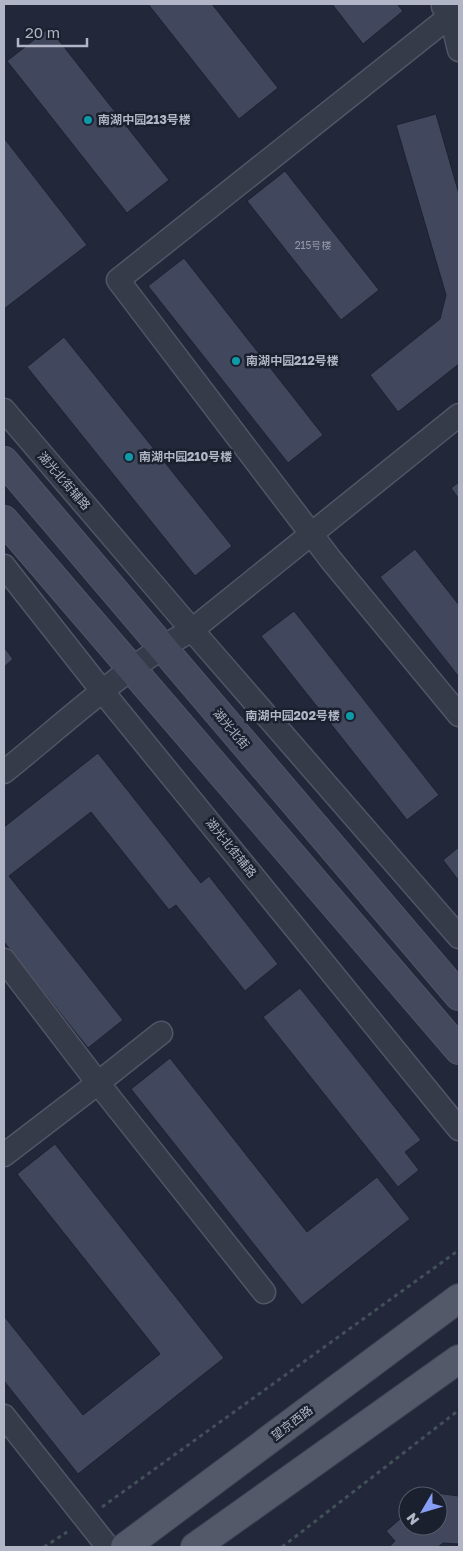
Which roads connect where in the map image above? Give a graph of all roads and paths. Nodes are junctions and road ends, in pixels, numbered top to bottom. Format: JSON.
{"nodes":[{"id":1,"x":450,"y":10,"type":"edge"},
{"id":2,"x":459,"y":50,"type":"edge"},
{"id":3,"x":4,"y":410,"type":"edge"},
{"id":4,"x":459,"y":415,"type":"edge"},
{"id":5,"x":4,"y":461,"type":"edge"},
{"id":6,"x":4,"y":520,"type":"edge"},
{"id":7,"x":312,"y":533,"type":"junction"},
{"id":8,"x":4,"y":566,"type":"edge"},
{"id":9,"x":192,"y":630,"type":"junction"},
{"id":10,"x":161,"y":647,"type":"junction"},
{"id":11,"x":132,"y":668,"type":"junction"},
{"id":12,"x":103,"y":692,"type":"junction"},
{"id":13,"x":459,"y":715,"type":"edge"},
{"id":14,"x":4,"y":772,"type":"edge"},
{"id":15,"x":459,"y":937,"type":"edge"},
{"id":16,"x":4,"y":960,"type":"edge"},
{"id":17,"x":459,"y":996,"type":"edge"},
{"id":18,"x":161,"y":1033,"type":"dead end"},
{"id":19,"x":459,"y":1050,"type":"edge"},
{"id":20,"x":98,"y":1083,"type":"junction"},
{"id":21,"x":459,"y":1129,"type":"edge"},
{"id":22,"x":4,"y":1155,"type":"edge"},
{"id":23,"x":459,"y":1250,"type":"edge"},
{"id":24,"x":264,"y":1292,"type":"dead end"},
{"id":25,"x":459,"y":1298,"type":"edge"},
{"id":26,"x":458,"y":1362,"type":"edge"},
{"id":27,"x":459,"y":1410,"type":"edge"},
{"id":28,"x":4,"y":1416,"type":"edge"},
{"id":29,"x":85,"y":1519,"type":"junction"},
{"id":30,"x":44,"y":1547,"type":"edge"},
{"id":31,"x":108,"y":1547,"type":"edge"},
{"id":32,"x":125,"y":1547,"type":"edge"},
{"id":33,"x":195,"y":1547,"type":"edge"},
{"id":34,"x":282,"y":1547,"type":"edge"}],
"edges":[{"from":1,"to":2,"type":"street"},
{"from":1,"to":7,"type":"street"},
{"from":3,"to":9,"type":"street","name":"湖光北街辅路"},
{"from":4,"to":7,"type":"street"},
{"from":5,"to":10,"type":"street","name":"湖光北街"},
{"from":6,"to":11,"type":"street"},
{"from":7,"to":9,"type":"street"},
{"from":7,"to":13,"type":"street"},
{"from":8,"to":12,"type":"street","name":"湖光北街辅路"},
{"from":9,"to":10,"type":"street"},
{"from":9,"to":15,"type":"street","name":"湖光北街辅路"},
{"from":10,"to":11,"type":"street"},
{"from":10,"to":17,"type":"street","name":"湖光北街"},
{"from":11,"to":12,"type":"street"},
{"from":11,"to":19,"type":"street"},
{"from":12,"to":14,"type":"street"},
{"from":12,"to":21,"type":"street","name":"湖光北街辅路"},
{"from":16,"to":20,"type":"street"},
{"from":18,"to":20,"type":"street"},
{"from":20,"to":22,"type":"street"},
{"from":20,"to":24,"type":"street"},
{"from":23,"to":29,"type":"path"},
{"from":25,"to":32,"type":"main road","name":"望京西路"},
{"from":26,"to":33,"type":"main road"},
{"from":27,"to":34,"type":"path"},
{"from":28,"to":29,"type":"street"},
{"from":29,"to":30,"type":"path"},
{"from":29,"to":31,"type":"street"}]}
